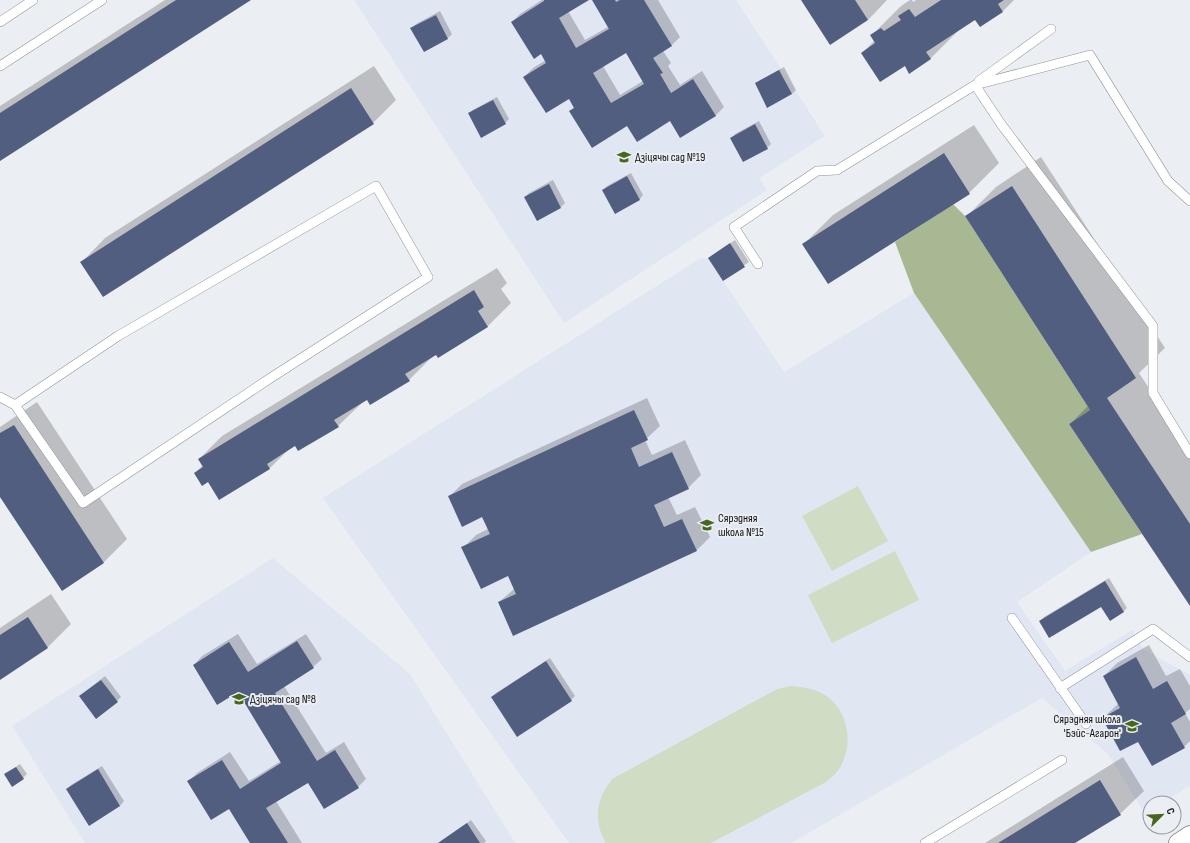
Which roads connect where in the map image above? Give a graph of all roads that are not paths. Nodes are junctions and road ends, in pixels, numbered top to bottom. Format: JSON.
{"nodes":[{"id":1,"x":33,"y":0,"type":"edge"},
{"id":2,"x":102,"y":0,"type":"edge"},
{"id":3,"x":0,"y":22,"type":"edge"},
{"id":4,"x":1051,"y":29,"type":"dead end"},
{"id":5,"x":0,"y":66,"type":"edge"},
{"id":6,"x":975,"y":85,"type":"junction"},
{"id":7,"x":1190,"y":201,"type":"edge"},
{"id":8,"x":758,"y":264,"type":"dead end"},
{"id":9,"x":0,"y":397,"type":"edge"},
{"id":10,"x":15,"y":405,"type":"junction"},
{"id":11,"x":1190,"y":454,"type":"edge"},
{"id":12,"x":1012,"y":618,"type":"dead end"},
{"id":13,"x":1190,"y":657,"type":"edge"},
{"id":14,"x":1060,"y":688,"type":"junction"},
{"id":15,"x":1086,"y":724,"type":"dead end"},
{"id":16,"x":1062,"y":760,"type":"dead end"},
{"id":17,"x":1190,"y":835,"type":"edge"},
{"id":18,"x":925,"y":843,"type":"edge"},
{"id":19,"x":1178,"y":843,"type":"edge"}],
"edges":[{"from":1,"to":3,"type":"lane"},
{"from":2,"to":5,"type":"lane"},
{"from":4,"to":6,"type":"lane"},
{"from":6,"to":7,"type":"lane"},
{"from":6,"to":8,"type":"lane"},
{"from":6,"to":11,"type":"lane"},
{"from":9,"to":10,"type":"lane"},
{"from":10,"to":10,"type":"lane"},
{"from":12,"to":14,"type":"lane"},
{"from":13,"to":14,"type":"lane"},
{"from":14,"to":15,"type":"lane"},
{"from":16,"to":18,"type":"lane"},
{"from":17,"to":19,"type":"street"}]}
